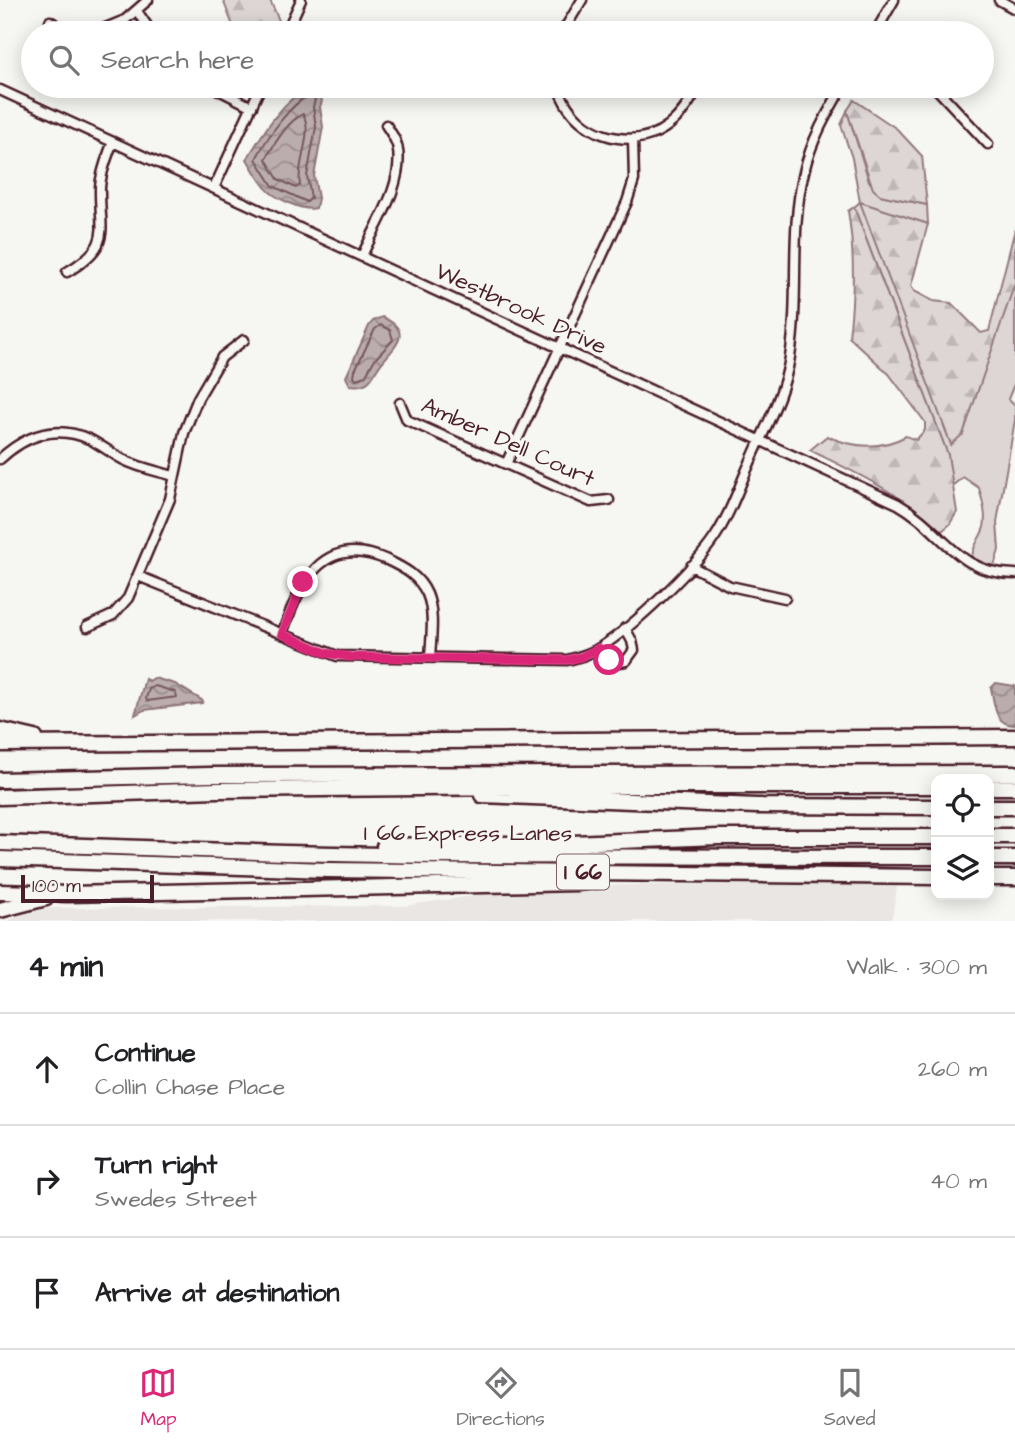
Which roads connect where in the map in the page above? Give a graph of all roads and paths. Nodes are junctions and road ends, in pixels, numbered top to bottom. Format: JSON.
{"nodes":[{"id":1,"x":148,"y":0,"type":"edge"},
{"id":2,"x":301,"y":0,"type":"edge"},
{"id":3,"x":582,"y":0,"type":"edge"},
{"id":4,"x":894,"y":0,"type":"edge"},
{"id":5,"x":999,"y":0,"type":"edge"},
{"id":6,"x":1015,"y":9,"type":"edge"},
{"id":7,"x":137,"y":11,"type":"junction"},
{"id":8,"x":123,"y":21,"type":"edge"},
{"id":9,"x":144,"y":21,"type":"edge"},
{"id":10,"x":291,"y":21,"type":"edge"},
{"id":11,"x":569,"y":21,"type":"edge"},
{"id":12,"x":882,"y":21,"type":"edge"},
{"id":13,"x":0,"y":90,"type":"edge"},
{"id":14,"x":234,"y":98,"type":"edge"},
{"id":15,"x":256,"y":98,"type":"edge"},
{"id":16,"x":563,"y":98,"type":"edge"},
{"id":17,"x":691,"y":98,"type":"edge"},
{"id":18,"x":836,"y":98,"type":"edge"},
{"id":19,"x":945,"y":98,"type":"edge"},
{"id":20,"x":252,"y":107,"type":"junction"},
{"id":21,"x":386,"y":125,"type":"dead end"},
{"id":22,"x":633,"y":139,"type":"junction"},
{"id":23,"x":112,"y":144,"type":"junction"},
{"id":24,"x":988,"y":144,"type":"dead end"},
{"id":25,"x":214,"y":188,"type":"junction"},
{"id":26,"x":362,"y":256,"type":"junction"},
{"id":27,"x":67,"y":272,"type":"dead end"},
{"id":28,"x":244,"y":340,"type":"dead end"},
{"id":29,"x":558,"y":347,"type":"junction"},
{"id":30,"x":400,"y":404,"type":"dead end"},
{"id":31,"x":760,"y":440,"type":"junction"},
{"id":32,"x":0,"y":459,"type":"edge"},
{"id":33,"x":506,"y":464,"type":"junction"},
{"id":34,"x":174,"y":476,"type":"junction"},
{"id":35,"x":609,"y":500,"type":"dead end"},
{"id":36,"x":691,"y":566,"type":"junction"},
{"id":37,"x":1015,"y":574,"type":"edge"},
{"id":38,"x":138,"y":576,"type":"junction"},
{"id":39,"x":785,"y":598,"type":"dead end"},
{"id":40,"x":87,"y":627,"type":"dead end"},
{"id":41,"x":625,"y":628,"type":"junction"},
{"id":42,"x":282,"y":634,"type":"junction"},
{"id":43,"x":599,"y":648,"type":"junction"},
{"id":44,"x":430,"y":658,"type":"junction"},
{"id":45,"x":0,"y":730,"type":"edge"},
{"id":46,"x":1015,"y":739,"type":"edge"},
{"id":47,"x":0,"y":744,"type":"edge"},
{"id":48,"x":75,"y":744,"type":"junction"},
{"id":49,"x":1015,"y":773,"type":"edge"},
{"id":50,"x":0,"y":780,"type":"edge"},
{"id":51,"x":931,"y":786,"type":"edge"},
{"id":52,"x":994,"y":787,"type":"edge"},
{"id":53,"x":1015,"y":787,"type":"edge"},
{"id":54,"x":443,"y":789,"type":"junction"},
{"id":55,"x":0,"y":797,"type":"edge"},
{"id":56,"x":931,"y":807,"type":"edge"},
{"id":57,"x":994,"y":807,"type":"edge"},
{"id":58,"x":1015,"y":807,"type":"edge"},
{"id":59,"x":931,"y":836,"type":"edge"},
{"id":60,"x":994,"y":836,"type":"edge"},
{"id":61,"x":1015,"y":836,"type":"edge"},
{"id":62,"x":0,"y":843,"type":"edge"},
{"id":63,"x":285,"y":853,"type":"junction"},
{"id":64,"x":931,"y":857,"type":"edge"},
{"id":65,"x":994,"y":858,"type":"edge"},
{"id":66,"x":1015,"y":858,"type":"edge"},
{"id":67,"x":0,"y":859,"type":"edge"},
{"id":68,"x":656,"y":872,"type":"junction"},
{"id":69,"x":931,"y":877,"type":"edge"},
{"id":70,"x":994,"y":878,"type":"edge"},
{"id":71,"x":1015,"y":878,"type":"edge"},
{"id":72,"x":0,"y":892,"type":"edge"},
{"id":73,"x":68,"y":894,"type":"junction"},
{"id":74,"x":0,"y":910,"type":"edge"}],
"edges":[{"from":1,"to":7,"type":"street"},
{"from":2,"to":10,"type":"street"},
{"from":3,"to":11,"type":"street"},
{"from":4,"to":12,"type":"street"},
{"from":5,"to":6,"type":"street"},
{"from":7,"to":8,"type":"street"},
{"from":7,"to":9,"type":"street"},
{"from":13,"to":23,"type":"street","name":"Westbrook Drive"},
{"from":14,"to":20,"type":"street"},
{"from":15,"to":20,"type":"street"},
{"from":16,"to":22,"type":"street"},
{"from":17,"to":22,"type":"street"},
{"from":18,"to":31,"type":"street"},
{"from":19,"to":24,"type":"street"},
{"from":20,"to":25,"type":"street"},
{"from":21,"to":26,"type":"street"},
{"from":22,"to":29,"type":"street"},
{"from":23,"to":25,"type":"street","name":"Westbrook Drive"},
{"from":23,"to":27,"type":"street"},
{"from":25,"to":26,"type":"street","name":"Westbrook Drive"},
{"from":26,"to":29,"type":"street","name":"Westbrook Drive"},
{"from":28,"to":34,"type":"street"},
{"from":29,"to":31,"type":"street","name":"Westbrook Drive"},
{"from":29,"to":33,"type":"street"},
{"from":30,"to":33,"type":"street","name":"Amber Dell Court"},
{"from":31,"to":36,"type":"street"},
{"from":31,"to":37,"type":"street","name":"Westbrook Drive"},
{"from":32,"to":34,"type":"street"},
{"from":33,"to":35,"type":"street","name":"Amber Dell Court"},
{"from":34,"to":38,"type":"street"},
{"from":36,"to":39,"type":"street"},
{"from":36,"to":41,"type":"street"},
{"from":38,"to":40,"type":"street"},
{"from":38,"to":42,"type":"street"},
{"from":41,"to":43,"type":"street"},
{"from":41,"to":43,"type":"street"},
{"from":42,"to":44,"type":"street"},
{"from":42,"to":44,"type":"street"},
{"from":43,"to":44,"type":"street"},
{"from":45,"to":48,"type":"highway"},
{"from":46,"to":48,"type":"highway"},
{"from":47,"to":48,"type":"highway"},
{"from":49,"to":50,"type":"highway"},
{"from":51,"to":54,"type":"highway","name":"I 66 Express Lanes"},
{"from":52,"to":53,"type":"highway"},
{"from":54,"to":55,"type":"highway","name":"I 66 Express Lanes"},
{"from":54,"to":56,"type":"highway"},
{"from":57,"to":58,"type":"highway"},
{"from":59,"to":63,"type":"highway"},
{"from":60,"to":61,"type":"highway"},
{"from":62,"to":63,"type":"highway","name":"I 66 Express Lanes"},
{"from":63,"to":64,"type":"highway","name":"I 66 Express Lanes"},
{"from":65,"to":66,"type":"highway"},
{"from":67,"to":68,"type":"highway","number":"I 66"},
{"from":68,"to":69,"type":"highway","number":"I 66"},
{"from":68,"to":73,"type":"highway"},
{"from":70,"to":71,"type":"highway"},
{"from":72,"to":73,"type":"highway"},
{"from":73,"to":74,"type":"highway"}]}
